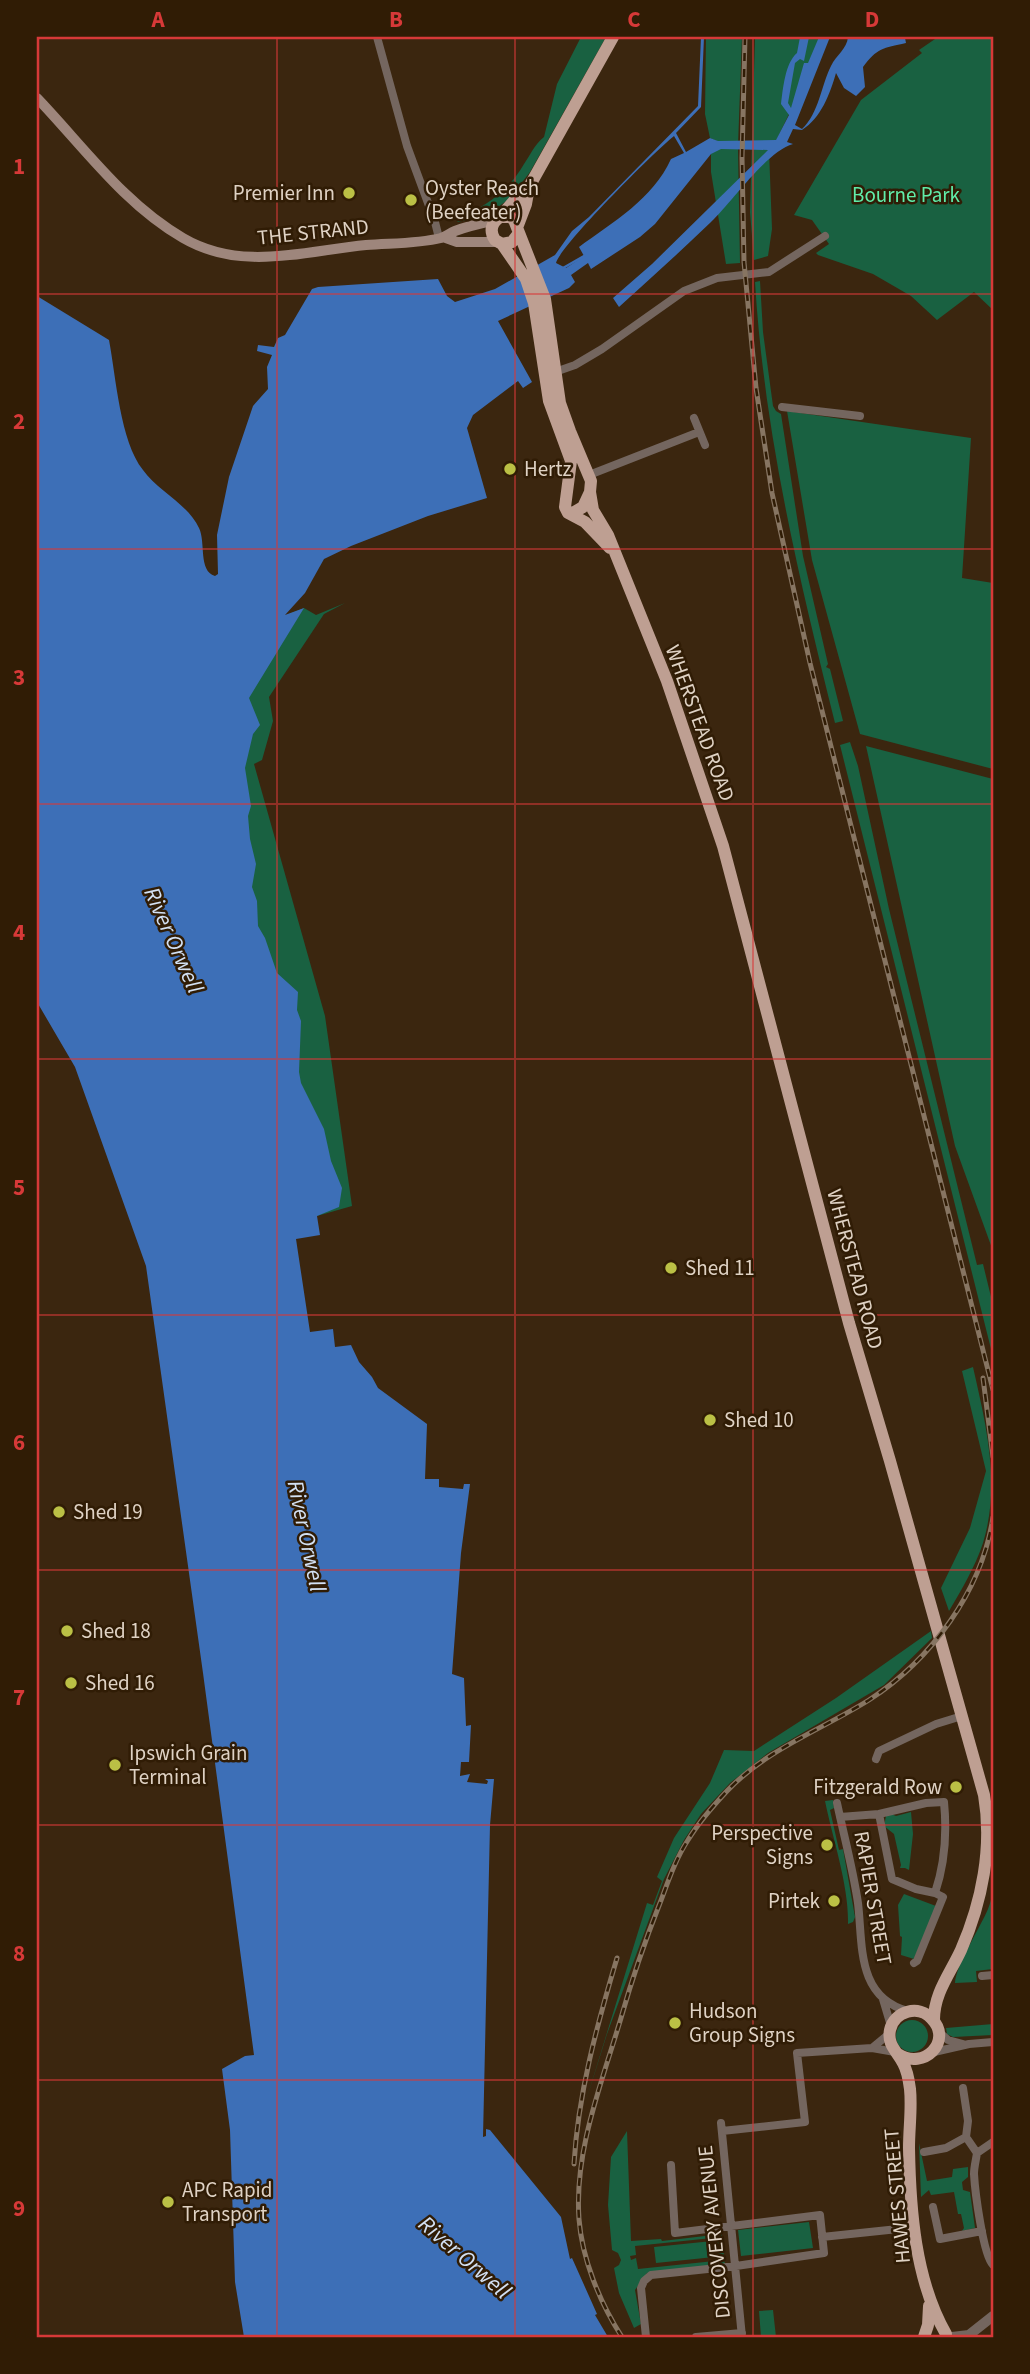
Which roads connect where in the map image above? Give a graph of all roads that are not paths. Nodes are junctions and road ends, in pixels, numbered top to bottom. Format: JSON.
{"nodes":[{"id":1,"x":377,"y":37,"type":"edge"},
{"id":2,"x":613,"y":37,"type":"edge"},
{"id":3,"x":37,"y":98,"type":"edge"},
{"id":4,"x":529,"y":187,"type":"junction"},
{"id":5,"x":498,"y":218,"type":"junction"},
{"id":6,"x":519,"y":229,"type":"junction"},
{"id":7,"x":825,"y":236,"type":"dead end"},
{"id":8,"x":441,"y":238,"type":"junction"},
{"id":9,"x":500,"y":243,"type":"junction"},
{"id":10,"x":526,"y":265,"type":"junction"},
{"id":11,"x":540,"y":301,"type":"junction"},
{"id":12,"x":555,"y":372,"type":"junction"},
{"id":13,"x":782,"y":407,"type":"dead end"},
{"id":14,"x":860,"y":416,"type":"dead end"},
{"id":15,"x":694,"y":418,"type":"dead end"},
{"id":16,"x":699,"y":432,"type":"junction"},
{"id":17,"x":705,"y":446,"type":"dead end"},
{"id":18,"x":589,"y":475,"type":"junction"},
{"id":19,"x":590,"y":492,"type":"junction"},
{"id":20,"x":571,"y":514,"type":"junction"},
{"id":21,"x":618,"y":559,"type":"junction"},
{"id":22,"x":962,"y":1716,"type":"junction"},
{"id":23,"x":876,"y":1759,"type":"dead end"},
{"id":24,"x":837,"y":1803,"type":"dead end"},
{"id":25,"x":879,"y":1814,"type":"junction"},
{"id":26,"x":840,"y":1817,"type":"junction"},
{"id":27,"x":935,"y":1893,"type":"junction"},
{"id":28,"x":914,"y":1963,"type":"dead end"},
{"id":29,"x":993,"y":1975,"type":"edge"},
{"id":30,"x":982,"y":1976,"type":"dead end"},
{"id":31,"x":938,"y":1993,"type":"junction"},
{"id":32,"x":882,"y":1996,"type":"junction"},
{"id":33,"x":911,"y":2011,"type":"junction"},
{"id":34,"x":936,"y":2026,"type":"junction"},
{"id":35,"x":892,"y":2027,"type":"junction"},
{"id":36,"x":993,"y":2042,"type":"edge"},
{"id":37,"x":969,"y":2044,"type":"junction"},
{"id":38,"x":872,"y":2048,"type":"junction"},
{"id":39,"x":896,"y":2053,"type":"junction"},
{"id":40,"x":928,"y":2055,"type":"junction"},
{"id":41,"x":962,"y":2088,"type":"dead end"},
{"id":42,"x":910,"y":2089,"type":"junction"},
{"id":43,"x":966,"y":2137,"type":"junction"},
{"id":44,"x":993,"y":2142,"type":"edge"},
{"id":45,"x":924,"y":2152,"type":"dead end"},
{"id":46,"x":977,"y":2153,"type":"junction"},
{"id":47,"x":671,"y":2165,"type":"dead end"},
{"id":48,"x":933,"y":2207,"type":"dead end"},
{"id":49,"x":914,"y":2215,"type":"junction"},
{"id":50,"x":732,"y":2227,"type":"junction"},
{"id":51,"x":898,"y":2229,"type":"junction"},
{"id":52,"x":982,"y":2231,"type":"junction"},
{"id":53,"x":822,"y":2237,"type":"junction"},
{"id":54,"x":917,"y":2237,"type":"junction"},
{"id":55,"x":993,"y":2265,"type":"edge"},
{"id":56,"x":736,"y":2266,"type":"junction"},
{"id":57,"x":929,"y":2298,"type":"junction"},
{"id":58,"x":993,"y":2316,"type":"edge"},
{"id":59,"x":742,"y":2335,"type":"edge"},
{"id":60,"x":950,"y":2336,"type":"edge"},
{"id":61,"x":646,"y":2337,"type":"edge"},
{"id":62,"x":696,"y":2337,"type":"edge"},
{"id":63,"x":926,"y":2337,"type":"edge"},
{"id":64,"x":976,"y":2337,"type":"edge"}],
"edges":[{"from":1,"to":8,"type":"street"},
{"from":2,"to":4,"type":"main road"},
{"from":3,"to":8,"type":"main road","name":"THE STRAND"},
{"from":4,"to":5,"type":"main road"},
{"from":4,"to":6,"type":"main road"},
{"from":5,"to":6,"type":"main road"},
{"from":5,"to":8,"type":"main road","name":"THE STRAND"},
{"from":5,"to":9,"type":"main road"},
{"from":6,"to":9,"type":"main road"},
{"from":6,"to":10,"type":"main road","name":"WHERSTEAD ROAD"},
{"from":7,"to":12,"type":"street"},
{"from":8,"to":9,"type":"main road","name":"THE STRAND"},
{"from":9,"to":10,"type":"main road","name":"WHERSTEAD ROAD"},
{"from":10,"to":11,"type":"main road","name":"WHERSTEAD ROAD"},
{"from":11,"to":12,"type":"main road","name":"WHERSTEAD ROAD"},
{"from":11,"to":20,"type":"main road","name":"WHERSTEAD ROAD"},
{"from":12,"to":18,"type":"main road","name":"WHERSTEAD ROAD"},
{"from":13,"to":14,"type":"street"},
{"from":15,"to":16,"type":"street"},
{"from":16,"to":17,"type":"street"},
{"from":16,"to":18,"type":"street"},
{"from":18,"to":19,"type":"main road","name":"WHERSTEAD ROAD"},
{"from":19,"to":20,"type":"main road"},
{"from":19,"to":21,"type":"main road","name":"WHERSTEAD ROAD"},
{"from":20,"to":21,"type":"main road","name":"WHERSTEAD ROAD"},
{"from":21,"to":22,"type":"main road","name":"WHERSTEAD ROAD"},
{"from":22,"to":23,"type":"street"},
{"from":22,"to":31,"type":"main road","name":"WHERSTEAD ROAD"},
{"from":24,"to":26,"type":"street","name":"RAPIER STREET"},
{"from":25,"to":26,"type":"street"},
{"from":25,"to":27,"type":"street"},
{"from":25,"to":27,"type":"street"},
{"from":26,"to":32,"type":"street","name":"RAPIER STREET"},
{"from":27,"to":28,"type":"street"},
{"from":29,"to":30,"type":"street"},
{"from":31,"to":33,"type":"main road","name":"WHERSTEAD ROAD"},
{"from":31,"to":34,"type":"main road","name":"WHERSTEAD ROAD"},
{"from":32,"to":33,"type":"street","name":"RAPIER STREET"},
{"from":32,"to":35,"type":"street","name":"RAPIER STREET"},
{"from":33,"to":34,"type":"main road"},
{"from":33,"to":35,"type":"main road"},
{"from":34,"to":37,"type":"street"},
{"from":34,"to":40,"type":"main road"},
{"from":35,"to":38,"type":"street"},
{"from":35,"to":39,"type":"main road"},
{"from":36,"to":37,"type":"street"},
{"from":37,"to":40,"type":"street"},
{"from":38,"to":39,"type":"street"},
{"from":38,"to":50,"type":"street","name":"DISCOVERY AVENUE"},
{"from":39,"to":40,"type":"main road"},
{"from":39,"to":42,"type":"main road","name":"HAWES STREET"},
{"from":40,"to":42,"type":"main road","name":"HAWES STREET"},
{"from":41,"to":43,"type":"street"},
{"from":42,"to":49,"type":"main road","name":"HAWES STREET"},
{"from":43,"to":45,"type":"street"},
{"from":43,"to":46,"type":"street"},
{"from":44,"to":46,"type":"street"},
{"from":46,"to":52,"type":"street"},
{"from":47,"to":50,"type":"street"},
{"from":48,"to":52,"type":"street"},
{"from":49,"to":51,"type":"street"},
{"from":49,"to":54,"type":"main road","name":"HAWES STREET"},
{"from":50,"to":53,"type":"street"},
{"from":50,"to":56,"type":"street","name":"DISCOVERY AVENUE"},
{"from":51,"to":53,"type":"street"},
{"from":51,"to":54,"type":"street"},
{"from":52,"to":55,"type":"street"},
{"from":53,"to":56,"type":"street"},
{"from":54,"to":57,"type":"main road","name":"HAWES STREET"},
{"from":56,"to":59,"type":"street","name":"DISCOVERY AVENUE"},
{"from":56,"to":61,"type":"street"},
{"from":57,"to":60,"type":"main road","name":"HAWES STREET"},
{"from":57,"to":63,"type":"main road","name":"HAWES STREET"},
{"from":58,"to":60,"type":"street"},
{"from":58,"to":64,"type":"street"},
{"from":59,"to":62,"type":"street"},
{"from":60,"to":63,"type":"main road","name":"HAWES STREET"}]}
